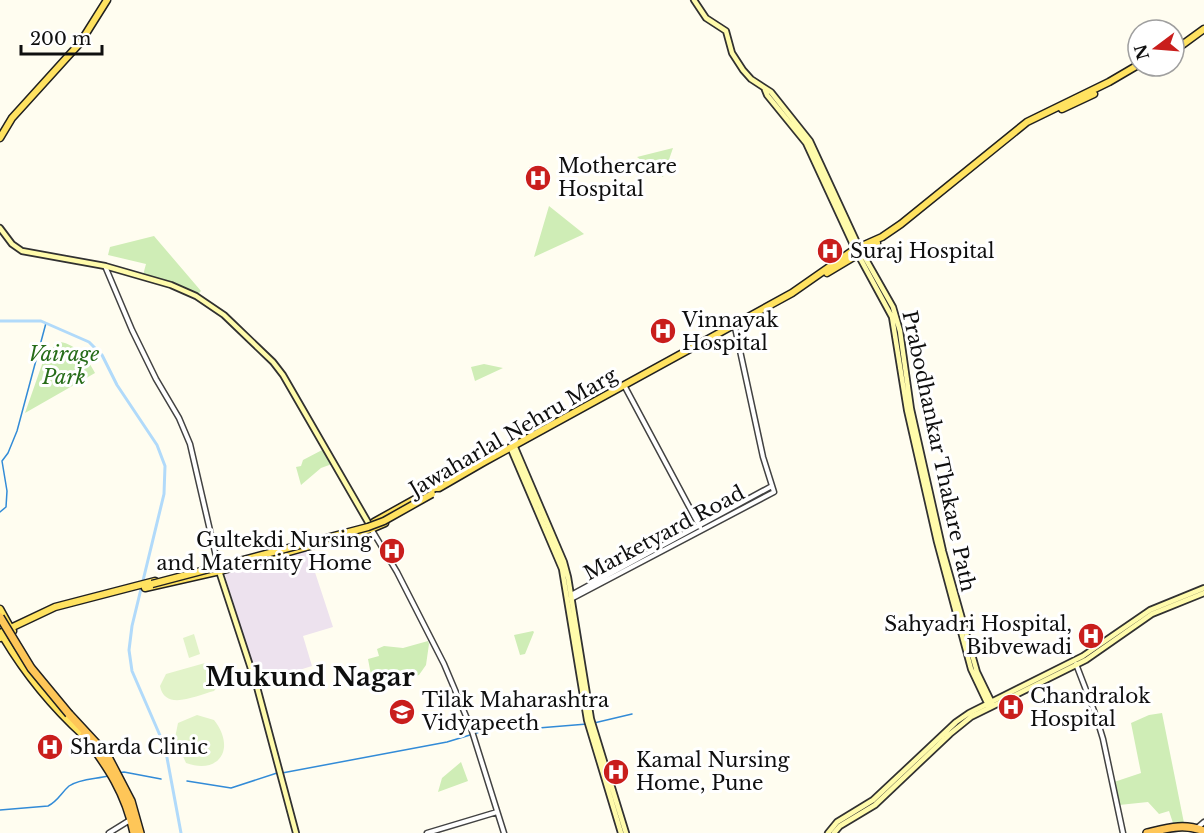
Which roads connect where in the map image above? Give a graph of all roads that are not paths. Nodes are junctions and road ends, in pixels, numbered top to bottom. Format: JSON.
{"nodes":[{"id":1,"x":105,"y":0,"type":"edge"},
{"id":2,"x":694,"y":0,"type":"edge"},
{"id":3,"x":1204,"y":31,"type":"edge"},
{"id":4,"x":1186,"y":42,"type":"edge"},
{"id":5,"x":1126,"y":74,"type":"edge"},
{"id":6,"x":0,"y":130,"type":"edge"},
{"id":7,"x":0,"y":138,"type":"edge"},
{"id":8,"x":0,"y":228,"type":"edge"},
{"id":9,"x":859,"y":251,"type":"junction"},
{"id":10,"x":105,"y":266,"type":"junction"},
{"id":11,"x":735,"y":325,"type":"junction"},
{"id":12,"x":624,"y":386,"type":"junction"},
{"id":13,"x":512,"y":448,"type":"junction"},
{"id":14,"x":772,"y":486,"type":"junction"},
{"id":15,"x":439,"y":489,"type":"junction"},
{"id":16,"x":370,"y":527,"type":"junction"},
{"id":17,"x":701,"y":528,"type":"junction"},
{"id":18,"x":219,"y":568,"type":"junction"},
{"id":19,"x":148,"y":585,"type":"junction"},
{"id":20,"x":1204,"y":588,"type":"edge"},
{"id":21,"x":1204,"y":593,"type":"edge"},
{"id":22,"x":570,"y":598,"type":"junction"},
{"id":23,"x":0,"y":609,"type":"edge"},
{"id":24,"x":0,"y":617,"type":"edge"},
{"id":25,"x":0,"y":625,"type":"edge"},
{"id":26,"x":11,"y":629,"type":"junction"},
{"id":27,"x":1,"y":635,"type":"edge"},
{"id":28,"x":1076,"y":662,"type":"junction"},
{"id":29,"x":989,"y":704,"type":"junction"},
{"id":30,"x":68,"y":715,"type":"junction"},
{"id":31,"x":86,"y":735,"type":"junction"},
{"id":32,"x":117,"y":778,"type":"junction"},
{"id":33,"x":497,"y":812,"type":"junction"},
{"id":34,"x":131,"y":819,"type":"junction"},
{"id":35,"x":1204,"y":822,"type":"edge"},
{"id":36,"x":1200,"y":830,"type":"edge"},
{"id":37,"x":109,"y":833,"type":"edge"},
{"id":38,"x":134,"y":833,"type":"edge"},
{"id":39,"x":140,"y":833,"type":"edge"},
{"id":40,"x":296,"y":833,"type":"edge"},
{"id":41,"x":427,"y":833,"type":"edge"},
{"id":42,"x":504,"y":833,"type":"edge"},
{"id":43,"x":624,"y":833,"type":"edge"},
{"id":44,"x":828,"y":833,"type":"edge"},
{"id":45,"x":834,"y":833,"type":"edge"},
{"id":46,"x":1123,"y":833,"type":"edge"},
{"id":47,"x":1147,"y":833,"type":"edge"}],
"edges":[{"from":1,"to":6,"type":"main road"},
{"from":1,"to":7,"type":"main road"},
{"from":2,"to":9,"type":"main road","name":"Prabodhankar Thakare Path"},
{"from":3,"to":4,"type":"main road"},
{"from":5,"to":9,"type":"main road","name":"Jawaharlal Nehru Marg"},
{"from":8,"to":10,"type":"main road"},
{"from":9,"to":11,"type":"main road","name":"Jawaharlal Nehru Marg"},
{"from":9,"to":29,"type":"main road","name":"Prabodhankar Thakare Path"},
{"from":10,"to":16,"type":"main road"},
{"from":10,"to":18,"type":"street"},
{"from":11,"to":12,"type":"main road","name":"Jawaharlal Nehru Marg"},
{"from":11,"to":14,"type":"street"},
{"from":12,"to":13,"type":"main road","name":"Jawaharlal Nehru Marg"},
{"from":12,"to":17,"type":"street"},
{"from":13,"to":15,"type":"main road","name":"Jawaharlal Nehru Marg"},
{"from":13,"to":22,"type":"main road"},
{"from":14,"to":17,"type":"street","name":"Marketyard Road"},
{"from":14,"to":17,"type":"street","name":"Marketyard Road"},
{"from":15,"to":16,"type":"main road","name":"Jawaharlal Nehru Marg"},
{"from":15,"to":19,"type":"main road","bridge":true},
{"from":16,"to":18,"type":"main road","name":"Jawaharlal Nehru Marg"},
{"from":16,"to":33,"type":"street"},
{"from":17,"to":22,"type":"street","name":"Marketyard Road"},
{"from":18,"to":19,"type":"main road","name":"Jawaharlal Nehru Marg"},
{"from":18,"to":40,"type":"main road"},
{"from":19,"to":26,"type":"main road"},
{"from":20,"to":28,"type":"main road"},
{"from":21,"to":28,"type":"main road"},
{"from":22,"to":43,"type":"main road"},
{"from":23,"to":26,"type":"main road"},
{"from":24,"to":30,"type":"highway","bridge":true},
{"from":25,"to":30,"type":"highway","bridge":true},
{"from":26,"to":27,"type":"main road"},
{"from":26,"to":31,"type":"main road"},
{"from":27,"to":31,"type":"main road"},
{"from":28,"to":29,"type":"main road"},
{"from":28,"to":46,"type":"street"},
{"from":29,"to":44,"type":"main road"},
{"from":29,"to":45,"type":"main road"},
{"from":30,"to":31,"type":"highway"},
{"from":31,"to":32,"type":"highway"},
{"from":32,"to":34,"type":"highway"},
{"from":32,"to":39,"type":"highway"},
{"from":33,"to":41,"type":"street"},
{"from":33,"to":42,"type":"street"},
{"from":34,"to":37,"type":"street"},
{"from":34,"to":38,"type":"highway"},
{"from":35,"to":36,"type":"street"},
{"from":36,"to":47,"type":"highway"}]}
